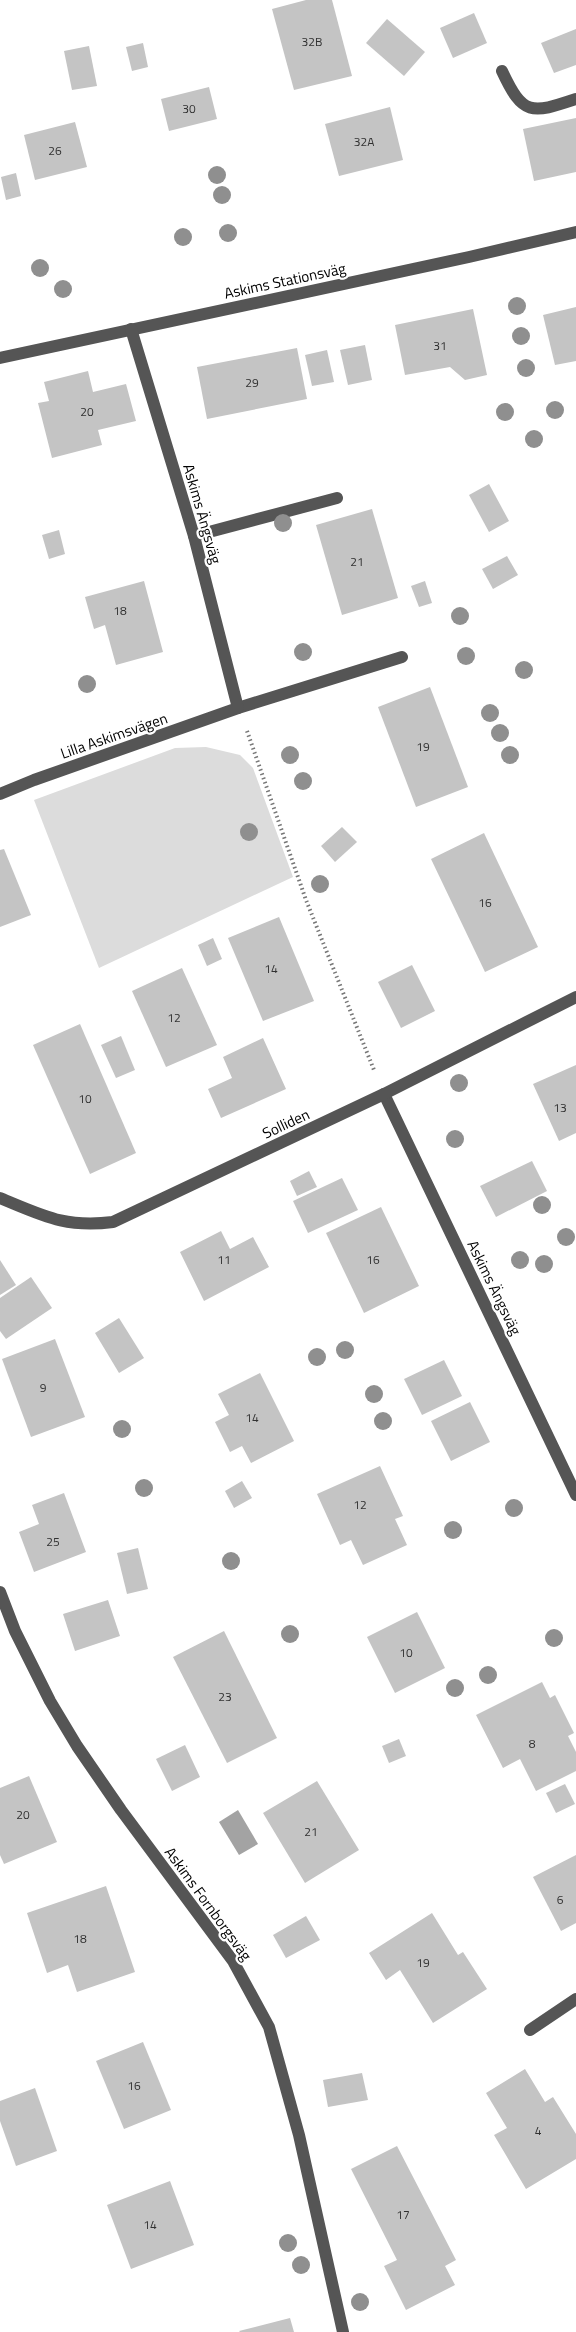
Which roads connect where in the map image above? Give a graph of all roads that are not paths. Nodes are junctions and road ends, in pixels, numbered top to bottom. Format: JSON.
{"nodes":[{"id":1,"x":502,"y":71,"type":"dead end"},
{"id":2,"x":576,"y":99,"type":"edge"},
{"id":3,"x":576,"y":232,"type":"edge"},
{"id":4,"x":131,"y":329,"type":"junction"},
{"id":5,"x":0,"y":358,"type":"edge"},
{"id":6,"x":337,"y":498,"type":"dead end"},
{"id":7,"x":194,"y":536,"type":"junction"},
{"id":8,"x":402,"y":657,"type":"dead end"},
{"id":9,"x":238,"y":708,"type":"junction"},
{"id":10,"x":0,"y":794,"type":"edge"},
{"id":11,"x":576,"y":998,"type":"edge"},
{"id":12,"x":384,"y":1094,"type":"junction"},
{"id":13,"x":0,"y":1198,"type":"edge"},
{"id":14,"x":576,"y":1495,"type":"edge"},
{"id":15,"x":0,"y":1592,"type":"edge"},
{"id":16,"x":576,"y":1999,"type":"edge"},
{"id":17,"x":530,"y":2030,"type":"dead end"},
{"id":18,"x":343,"y":2332,"type":"edge"}],
"edges":[{"from":1,"to":2,"type":"street"},
{"from":3,"to":4,"type":"street","name":"Askims Stationsväg"},
{"from":4,"to":5,"type":"street","name":"Askims Stationsväg"},
{"from":4,"to":7,"type":"street","name":"Askims Ängsväg"},
{"from":6,"to":7,"type":"street"},
{"from":7,"to":9,"type":"street","name":"Askims Ängsväg"},
{"from":8,"to":9,"type":"street","name":"Lilla Askimsvägen"},
{"from":9,"to":10,"type":"street","name":"Lilla Askimsvägen"},
{"from":11,"to":12,"type":"street","name":"Solliden"},
{"from":12,"to":13,"type":"street","name":"Solliden"},
{"from":12,"to":14,"type":"street","name":"Askims Ängsväg"},
{"from":15,"to":18,"type":"street","name":"Askims Fornborgsväg"},
{"from":16,"to":17,"type":"street"}]}
